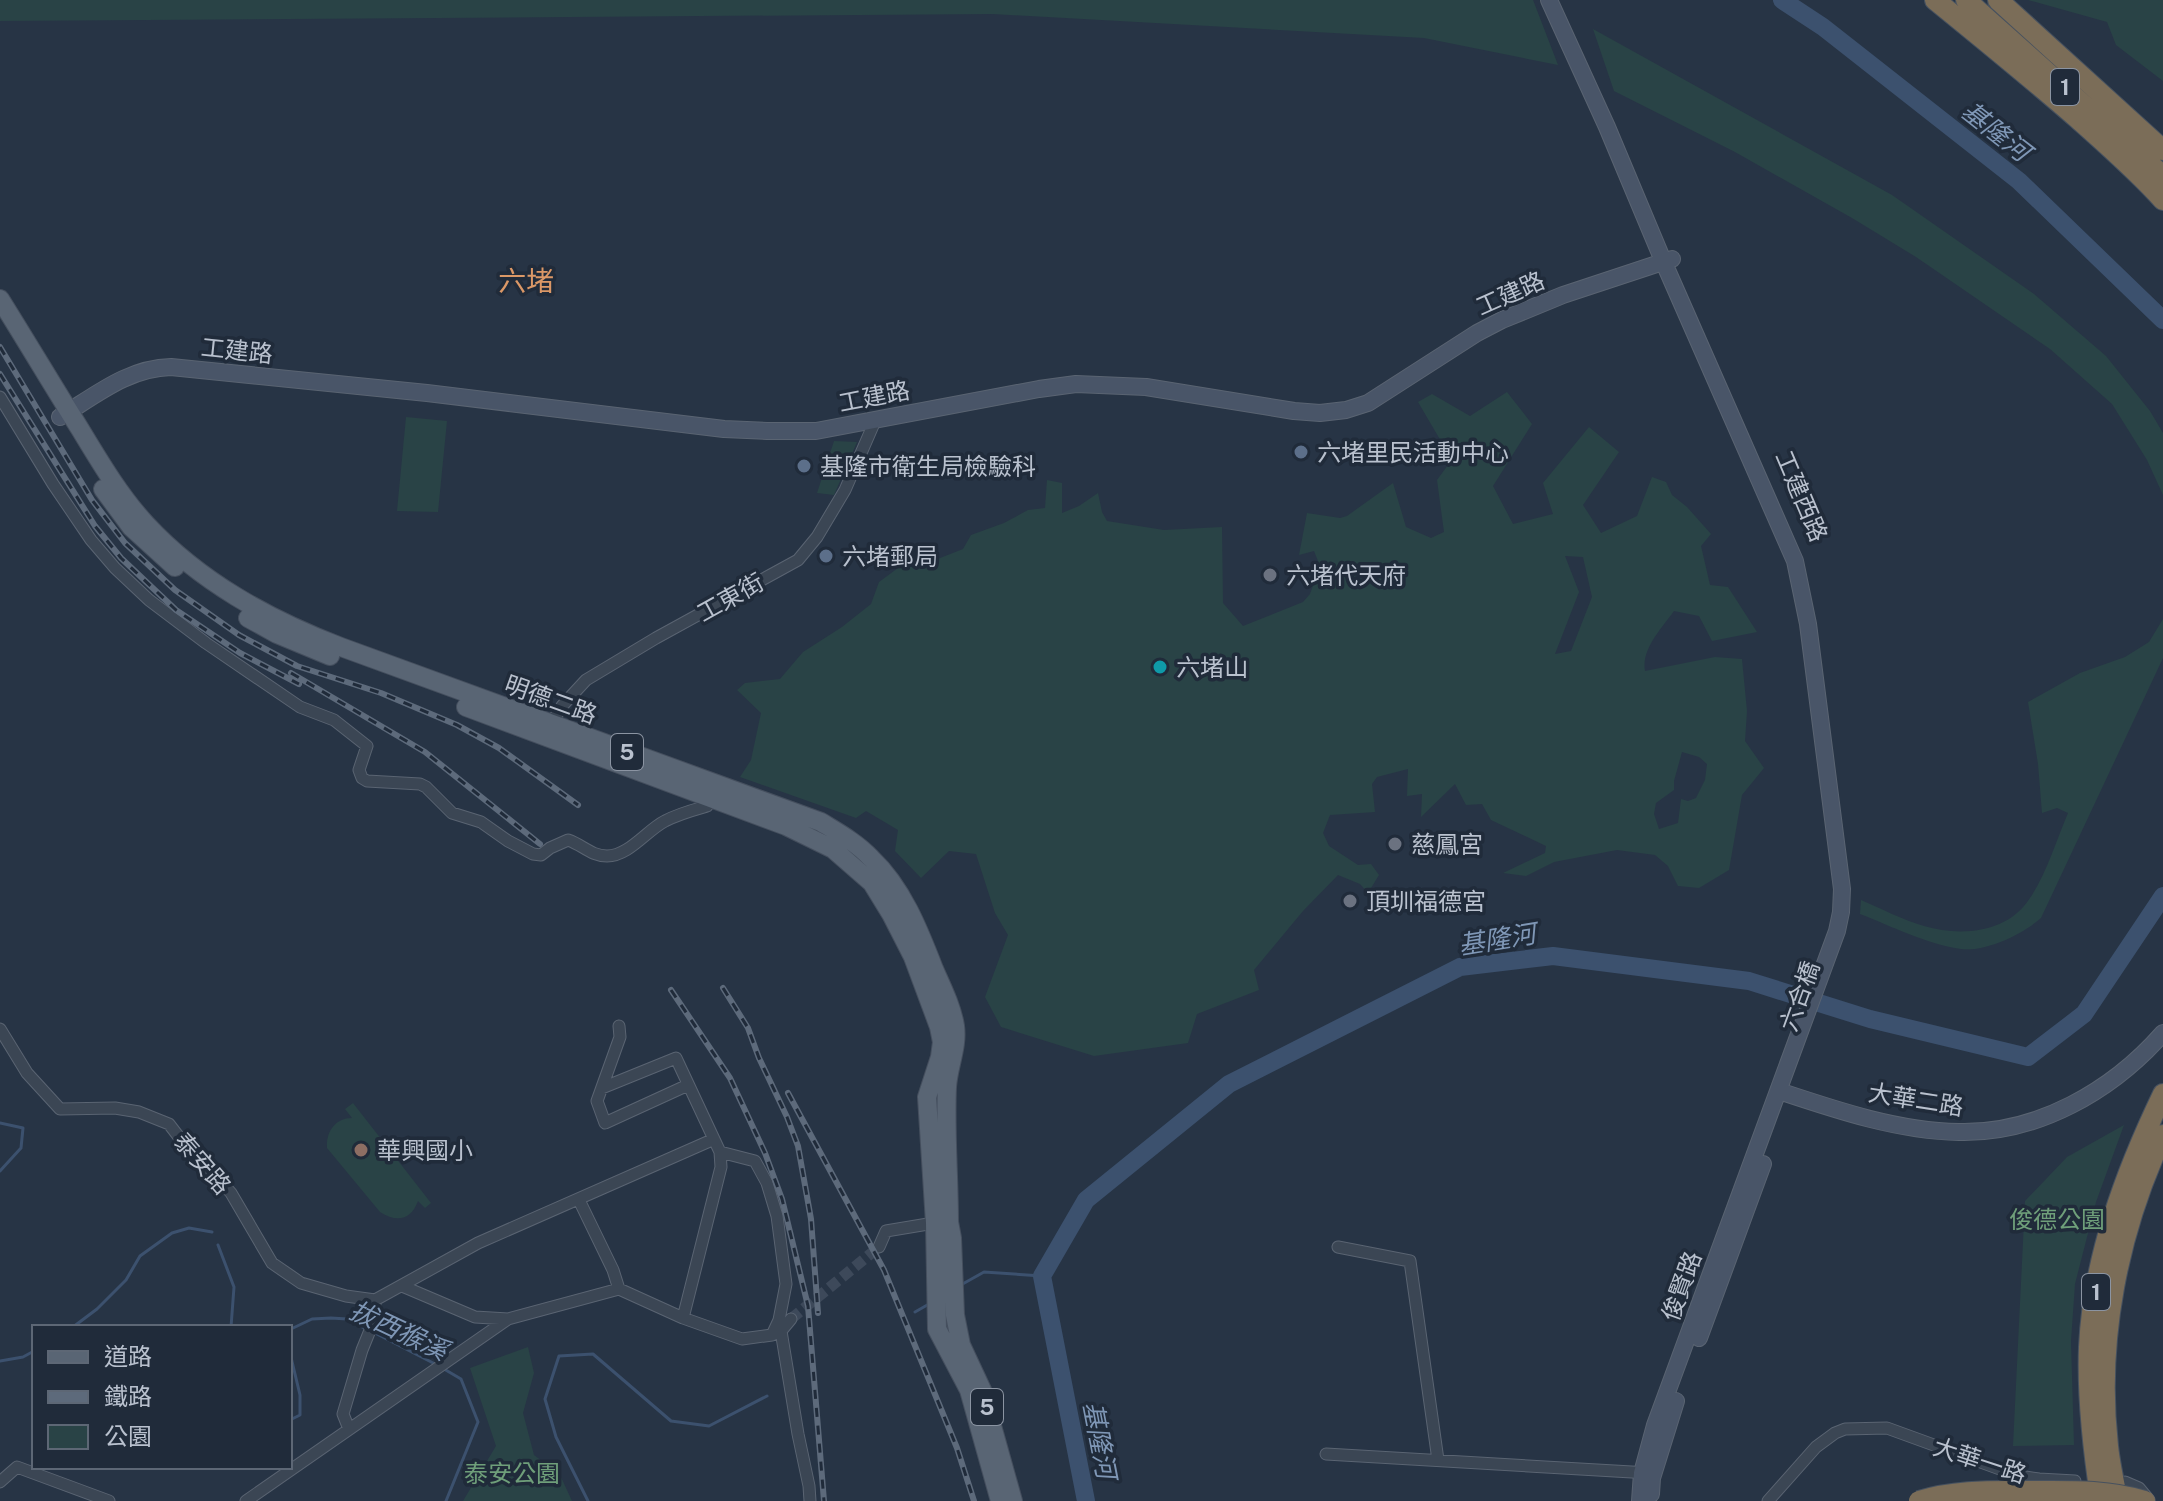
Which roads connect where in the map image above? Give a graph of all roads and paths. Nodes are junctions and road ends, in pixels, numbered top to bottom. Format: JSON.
{"nodes":[{"id":1,"x":1549,"y":0,"type":"edge"},
{"id":2,"x":1560,"y":0,"type":"edge"},
{"id":3,"x":1935,"y":0,"type":"edge"},
{"id":4,"x":1966,"y":0,"type":"edge"},
{"id":5,"x":1998,"y":0,"type":"edge"},
{"id":6,"x":2029,"y":27,"type":"junction"},
{"id":7,"x":1611,"y":125,"type":"junction"},
{"id":8,"x":2163,"y":133,"type":"edge"},
{"id":9,"x":2163,"y":150,"type":"edge"},
{"id":10,"x":2163,"y":176,"type":"edge"},
{"id":11,"x":2163,"y":200,"type":"edge"},
{"id":12,"x":1668,"y":261,"type":"junction"},
{"id":13,"x":0,"y":299,"type":"edge"},
{"id":14,"x":0,"y":318,"type":"edge"},
{"id":15,"x":47,"y":385,"type":"junction"},
{"id":16,"x":0,"y":397,"type":"edge"},
{"id":17,"x":64,"y":414,"type":"junction"},
{"id":18,"x":875,"y":421,"type":"junction"},
{"id":19,"x":547,"y":731,"type":"junction"},
{"id":20,"x":707,"y":806,"type":"dead end"},
{"id":21,"x":1845,"y":913,"type":"joint"},
{"id":22,"x":619,"y":1026,"type":"dead end"},
{"id":23,"x":0,"y":1029,"type":"edge"},
{"id":24,"x":2163,"y":1033,"type":"edge"},
{"id":25,"x":688,"y":1085,"type":"junction"},
{"id":26,"x":602,"y":1088,"type":"junction"},
{"id":27,"x":1784,"y":1092,"type":"junction"},
{"id":28,"x":2163,"y":1094,"type":"edge"},
{"id":29,"x":2163,"y":1135,"type":"edge"},
{"id":30,"x":712,"y":1140,"type":"junction"},
{"id":31,"x":720,"y":1152,"type":"junction"},
{"id":32,"x":579,"y":1200,"type":"junction"},
{"id":33,"x":942,"y":1222,"type":"junction"},
{"id":34,"x":879,"y":1247,"type":"tunnel mouth"},
{"id":35,"x":1338,"y":1247,"type":"dead end"},
{"id":36,"x":402,"y":1286,"type":"junction"},
{"id":37,"x":619,"y":1289,"type":"junction"},
{"id":38,"x":375,"y":1300,"type":"junction"},
{"id":39,"x":683,"y":1318,"type":"junction"},
{"id":40,"x":508,"y":1319,"type":"junction"},
{"id":41,"x":791,"y":1319,"type":"tunnel mouth"},
{"id":42,"x":777,"y":1333,"type":"junction"},
{"id":43,"x":349,"y":1429,"type":"junction"},
{"id":44,"x":1326,"y":1454,"type":"dead end"},
{"id":45,"x":1438,"y":1460,"type":"junction"},
{"id":46,"x":292,"y":1469,"type":"edge"},
{"id":47,"x":292,"y":1469,"type":"edge"},
{"id":48,"x":1648,"y":1473,"type":"junction"},
{"id":49,"x":2075,"y":1481,"type":"dead end"},
{"id":50,"x":0,"y":1482,"type":"edge"},
{"id":51,"x":2121,"y":1492,"type":"edge"},
{"id":52,"x":109,"y":1501,"type":"edge"},
{"id":53,"x":246,"y":1501,"type":"edge"},
{"id":54,"x":810,"y":1501,"type":"edge"},
{"id":55,"x":1000,"y":1501,"type":"edge"},
{"id":56,"x":1013,"y":1501,"type":"edge"},
{"id":57,"x":1640,"y":1501,"type":"edge"},
{"id":58,"x":1650,"y":1501,"type":"edge"},
{"id":59,"x":1768,"y":1501,"type":"edge"},
{"id":60,"x":1919,"y":1501,"type":"edge"},
{"id":61,"x":2101,"y":1501,"type":"edge"},
{"id":62,"x":2147,"y":1501,"type":"edge"}],
"edges":[{"from":1,"to":7,"type":"street"},
{"from":2,"to":7,"type":"street"},
{"from":3,"to":11,"type":"highway"},
{"from":4,"to":10,"type":"highway","number":"1"},
{"from":5,"to":6,"type":"highway","number":"1"},
{"from":6,"to":8,"type":"highway"},
{"from":6,"to":9,"type":"highway","number":"1"},
{"from":7,"to":12,"type":"street","name":"工建西路"},
{"from":12,"to":18,"type":"street","name":"工建路"},
{"from":12,"to":21,"type":"street","name":"工建西路"},
{"from":13,"to":15,"type":"main road","name":"明德二路","number":"5"},
{"from":14,"to":15,"type":"main road","name":"明德二路","number":"5"},
{"from":15,"to":17,"type":"main road","name":"明德二路","number":"5"},
{"from":16,"to":20,"type":"street"},
{"from":17,"to":18,"type":"street","name":"工建路"},
{"from":17,"to":19,"type":"main road","name":"明德二路","number":"5"},
{"from":18,"to":19,"type":"street","name":"工東街"},
{"from":19,"to":33,"type":"main road","name":"明德二路","number":"5"},
{"from":21,"to":27,"type":"street","name":"六合橋"},
{"from":22,"to":26,"type":"street"},
{"from":23,"to":38,"type":"street","name":"泰安路"},
{"from":24,"to":27,"type":"street","name":"大華二路"},
{"from":25,"to":26,"type":"street"},
{"from":25,"to":26,"type":"street"},
{"from":25,"to":30,"type":"street"},
{"from":27,"to":48,"type":"street","name":"俊賢路"},
{"from":28,"to":61,"type":"highway","number":"1"},
{"from":29,"to":51,"type":"highway","number":"1"},
{"from":30,"to":31,"type":"street"},
{"from":30,"to":32,"type":"street"},
{"from":31,"to":39,"type":"street"},
{"from":31,"to":42,"type":"street"},
{"from":32,"to":36,"type":"street"},
{"from":32,"to":37,"type":"street"},
{"from":33,"to":34,"type":"street"},
{"from":33,"to":55,"type":"main road","name":"明德二路","number":"5"},
{"from":33,"to":56,"type":"main road","name":"明德二路","number":"5"},
{"from":35,"to":45,"type":"street"},
{"from":36,"to":38,"type":"street"},
{"from":36,"to":40,"type":"street"},
{"from":37,"to":39,"type":"street"},
{"from":37,"to":40,"type":"street"},
{"from":38,"to":43,"type":"street"},
{"from":39,"to":42,"type":"street"},
{"from":40,"to":43,"type":"street"},
{"from":41,"to":42,"type":"street"},
{"from":42,"to":54,"type":"street"},
{"from":43,"to":46,"type":"street"},
{"from":44,"to":45,"type":"street"},
{"from":45,"to":48,"type":"street"},
{"from":47,"to":53,"type":"street"},
{"from":48,"to":57,"type":"street","name":"俊賢路"},
{"from":48,"to":58,"type":"street","name":"俊賢路"},
{"from":49,"to":59,"type":"street","name":"大華一路"},
{"from":50,"to":52,"type":"street"},
{"from":51,"to":62,"type":"street"},
{"from":60,"to":62,"type":"highway","bridge":true}]}
